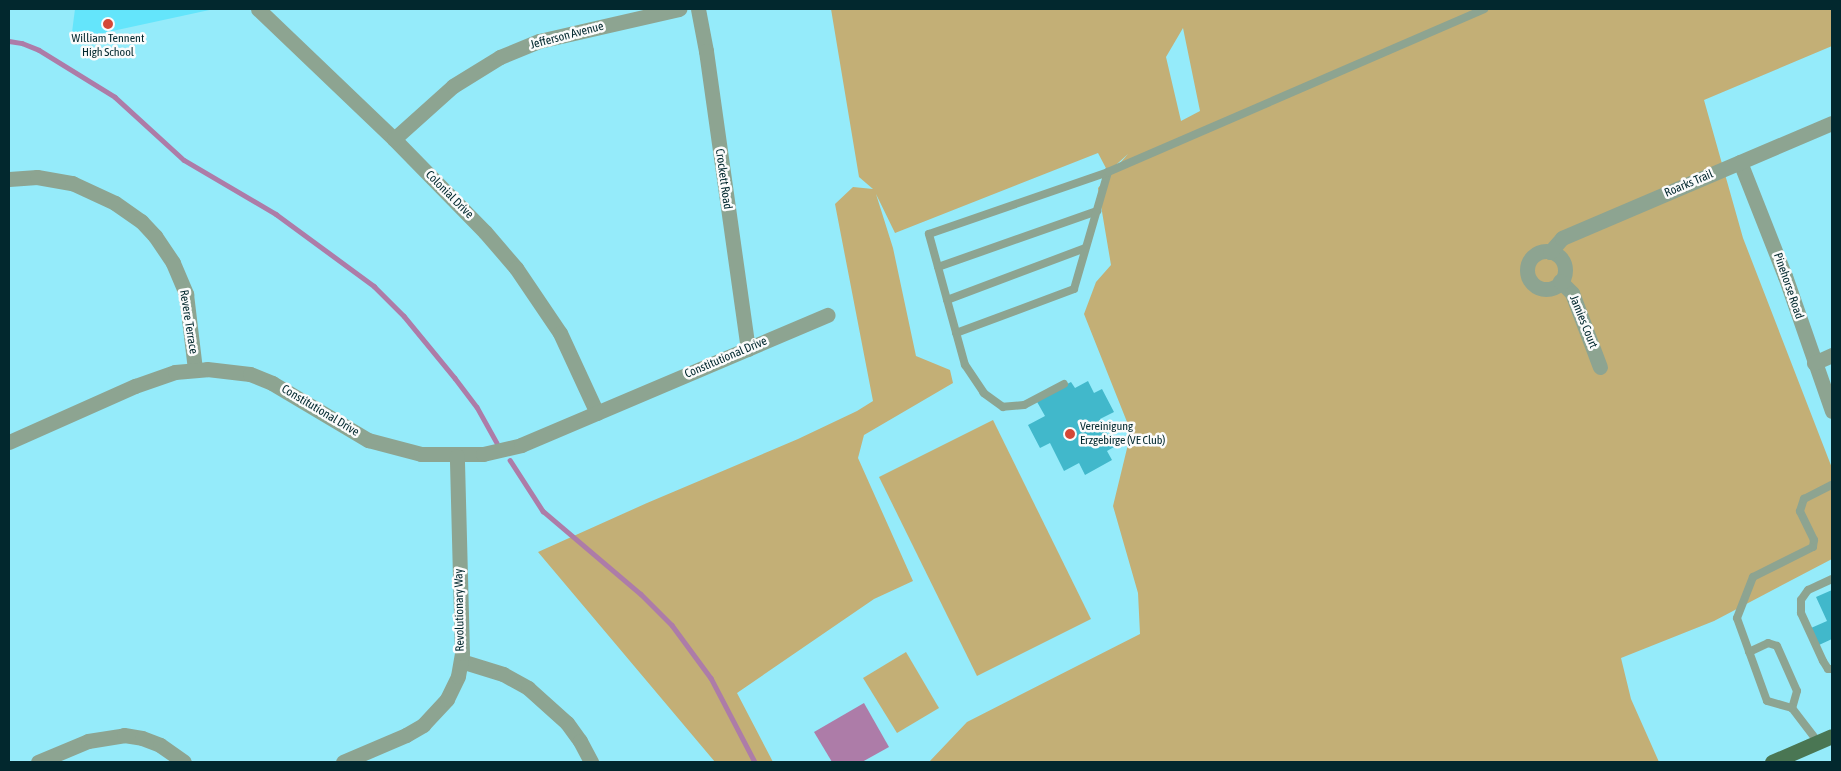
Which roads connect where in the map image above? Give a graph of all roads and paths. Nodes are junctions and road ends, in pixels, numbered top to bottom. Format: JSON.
{"nodes":[{"id":1,"x":258,"y":9,"type":"edge"},
{"id":2,"x":679,"y":9,"type":"edge"},
{"id":3,"x":698,"y":9,"type":"edge"},
{"id":4,"x":1484,"y":9,"type":"edge"},
{"id":5,"x":1832,"y":123,"type":"edge"},
{"id":6,"x":394,"y":139,"type":"junction"},
{"id":7,"x":1740,"y":162,"type":"junction"},
{"id":8,"x":1108,"y":172,"type":"junction"},
{"id":9,"x":9,"y":179,"type":"edge"},
{"id":10,"x":1097,"y":211,"type":"junction"},
{"id":11,"x":1085,"y":248,"type":"junction"},
{"id":12,"x":1550,"y":252,"type":"junction"},
{"id":13,"x":938,"y":267,"type":"junction"},
{"id":14,"x":1560,"y":281,"type":"junction"},
{"id":15,"x":947,"y":300,"type":"junction"},
{"id":16,"x":828,"y":315,"type":"dead end"},
{"id":17,"x":956,"y":333,"type":"junction"},
{"id":18,"x":748,"y":348,"type":"junction"},
{"id":19,"x":1832,"y":355,"type":"edge"},
{"id":20,"x":1814,"y":363,"type":"junction"},
{"id":21,"x":1600,"y":367,"type":"dead end"},
{"id":22,"x":195,"y":369,"type":"junction"},
{"id":23,"x":1064,"y":384,"type":"dead end"},
{"id":24,"x":1832,"y":411,"type":"edge"},
{"id":25,"x":597,"y":413,"type":"junction"},
{"id":26,"x":9,"y":442,"type":"edge"},
{"id":27,"x":457,"y":456,"type":"junction"},
{"id":28,"x":1832,"y":485,"type":"edge"},
{"id":29,"x":1832,"y":579,"type":"edge"},
{"id":30,"x":1749,"y":652,"type":"junction"},
{"id":31,"x":461,"y":661,"type":"junction"},
{"id":32,"x":1830,"y":669,"type":"edge"},
{"id":33,"x":1792,"y":708,"type":"junction"},
{"id":34,"x":1832,"y":736,"type":"edge"},
{"id":35,"x":1818,"y":742,"type":"junction"},
{"id":36,"x":1779,"y":761,"type":"edge"},
{"id":37,"x":38,"y":762,"type":"edge"},
{"id":38,"x":184,"y":762,"type":"edge"},
{"id":39,"x":344,"y":762,"type":"edge"},
{"id":40,"x":591,"y":762,"type":"edge"}],
"edges":[{"from":1,"to":6,"type":"street","name":"Colonial Drive"},
{"from":2,"to":6,"type":"street","name":"Jefferson Avenue"},
{"from":3,"to":18,"type":"street","name":"Crockett Road"},
{"from":4,"to":8,"type":"lane"},
{"from":5,"to":7,"type":"street","name":"Roarks Trail"},
{"from":6,"to":25,"type":"street","name":"Colonial Drive"},
{"from":7,"to":12,"type":"street","name":"Roarks Trail"},
{"from":7,"to":20,"type":"street","name":"Pinehorse Road"},
{"from":8,"to":10,"type":"lane"},
{"from":8,"to":13,"type":"lane"},
{"from":9,"to":22,"type":"street","name":"Revere Terrace"},
{"from":10,"to":11,"type":"lane"},
{"from":10,"to":13,"type":"lane"},
{"from":11,"to":15,"type":"lane"},
{"from":11,"to":17,"type":"lane"},
{"from":12,"to":14,"type":"street"},
{"from":12,"to":14,"type":"street"},
{"from":13,"to":15,"type":"lane"},
{"from":14,"to":21,"type":"street","name":"Jamies Court"},
{"from":15,"to":17,"type":"lane"},
{"from":16,"to":18,"type":"street","name":"Constitutional Drive"},
{"from":17,"to":23,"type":"lane"},
{"from":18,"to":25,"type":"street","name":"Constitutional Drive"},
{"from":19,"to":20,"type":"street"},
{"from":20,"to":24,"type":"street","name":"Pinehorse Road"},
{"from":22,"to":26,"type":"street","name":"Constitutional Drive"},
{"from":22,"to":27,"type":"street","name":"Constitutional Drive"},
{"from":25,"to":27,"type":"street","name":"Constitutional Drive"},
{"from":27,"to":31,"type":"street","name":"Revolutionary Way"},
{"from":28,"to":30,"type":"lane"},
{"from":29,"to":32,"type":"lane"},
{"from":30,"to":33,"type":"lane"},
{"from":30,"to":33,"type":"lane"},
{"from":31,"to":39,"type":"street","name":"Revolutionary Way"},
{"from":31,"to":40,"type":"street"},
{"from":33,"to":35,"type":"lane"},
{"from":34,"to":35,"type":"main road"},
{"from":35,"to":36,"type":"main road"},
{"from":37,"to":38,"type":"street"}]}
